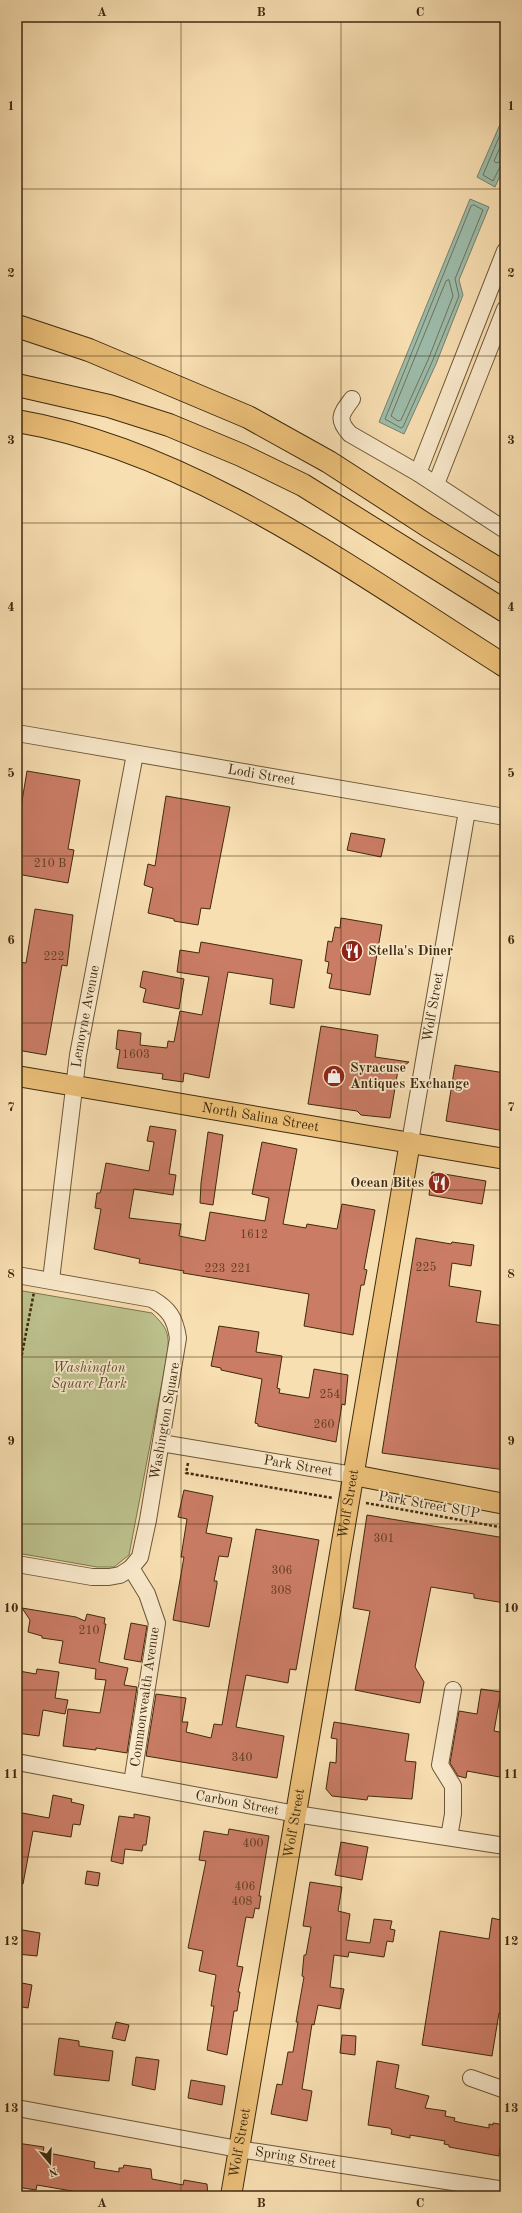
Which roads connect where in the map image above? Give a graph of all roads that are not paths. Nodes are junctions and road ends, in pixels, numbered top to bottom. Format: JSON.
{"nodes":[{"id":1,"x":505,"y":250,"type":"edge"},
{"id":2,"x":505,"y":309,"type":"edge"},
{"id":3,"x":17,"y":326,"type":"edge"},
{"id":4,"x":499,"y":342,"type":"edge"},
{"id":5,"x":17,"y":385,"type":"edge"},
{"id":6,"x":352,"y":399,"type":"dead end"},
{"id":7,"x":17,"y":420,"type":"edge"},
{"id":8,"x":418,"y":473,"type":"junction"},
{"id":9,"x":436,"y":484,"type":"junction"},
{"id":10,"x":505,"y":530,"type":"edge"},
{"id":11,"x":505,"y":572,"type":"edge"},
{"id":12,"x":505,"y":612,"type":"edge"},
{"id":13,"x":505,"y":666,"type":"edge"},
{"id":14,"x":17,"y":733,"type":"edge"},
{"id":15,"x":135,"y":754,"type":"junction"},
{"id":16,"x":467,"y":811,"type":"junction"},
{"id":17,"x":505,"y":817,"type":"edge"},
{"id":18,"x":17,"y":1076,"type":"edge"},
{"id":19,"x":75,"y":1086,"type":"junction"},
{"id":20,"x":410,"y":1142,"type":"junction"},
{"id":21,"x":505,"y":1159,"type":"edge"},
{"id":22,"x":17,"y":1275,"type":"edge"},
{"id":23,"x":44,"y":1279,"type":"junction"},
{"id":24,"x":161,"y":1443,"type":"junction"},
{"id":25,"x":353,"y":1475,"type":"junction"},
{"id":26,"x":505,"y":1504,"type":"edge"},
{"id":27,"x":17,"y":1564,"type":"edge"},
{"id":28,"x":131,"y":1568,"type":"junction"},
{"id":29,"x":453,"y":1690,"type":"dead end"},
{"id":30,"x":17,"y":1762,"type":"edge"},
{"id":31,"x":132,"y":1784,"type":"junction"},
{"id":32,"x":296,"y":1814,"type":"junction"},
{"id":33,"x":449,"y":1838,"type":"junction"},
{"id":34,"x":505,"y":1846,"type":"edge"},
{"id":35,"x":471,"y":2078,"type":"dead end"},
{"id":36,"x":505,"y":2090,"type":"edge"},
{"id":37,"x":17,"y":2108,"type":"edge"},
{"id":38,"x":238,"y":2149,"type":"junction"},
{"id":39,"x":505,"y":2190,"type":"edge"},
{"id":40,"x":230,"y":2196,"type":"edge"}],
"edges":[{"from":1,"to":8,"type":"street"},
{"from":2,"to":4,"type":"street"},
{"from":3,"to":11,"type":"highway"},
{"from":4,"to":9,"type":"street"},
{"from":5,"to":12,"type":"highway"},
{"from":6,"to":8,"type":"street"},
{"from":7,"to":13,"type":"highway"},
{"from":8,"to":9,"type":"street"},
{"from":9,"to":10,"type":"street"},
{"from":14,"to":15,"type":"street","name":"Lodi Street"},
{"from":15,"to":16,"type":"street","name":"Lodi Street"},
{"from":15,"to":19,"type":"street","name":"Lemoyne Avenue"},
{"from":16,"to":17,"type":"street","name":"Lodi Street"},
{"from":16,"to":20,"type":"street","name":"Wolf Street"},
{"from":18,"to":19,"type":"main road","name":"North Salina Street"},
{"from":19,"to":20,"type":"main road","name":"North Salina Street"},
{"from":19,"to":23,"type":"street","name":"Lemoyne Avenue"},
{"from":20,"to":21,"type":"main road","name":"North Salina Street"},
{"from":20,"to":25,"type":"main road","name":"Wolf Street"},
{"from":22,"to":23,"type":"street","name":"Washington Square"},
{"from":23,"to":24,"type":"street","name":"Washington Square"},
{"from":24,"to":25,"type":"street","name":"Park Street"},
{"from":24,"to":28,"type":"street","name":"Washington Square"},
{"from":25,"to":26,"type":"main road","name":"Park Street"},
{"from":25,"to":32,"type":"main road","name":"Wolf Street"},
{"from":27,"to":28,"type":"street"},
{"from":28,"to":31,"type":"street","name":"Commonwealth Avenue"},
{"from":29,"to":33,"type":"street"},
{"from":30,"to":31,"type":"street","name":"Carbon Street"},
{"from":31,"to":32,"type":"street","name":"Carbon Street"},
{"from":32,"to":33,"type":"street","name":"Carbon Street"},
{"from":32,"to":38,"type":"main road","name":"Wolf Street"},
{"from":33,"to":34,"type":"street","name":"Carbon Street"},
{"from":35,"to":36,"type":"street"},
{"from":37,"to":38,"type":"street","name":"Spring Street"},
{"from":38,"to":39,"type":"street","name":"Spring Street"},
{"from":38,"to":40,"type":"main road","name":"Wolf Street"}]}
